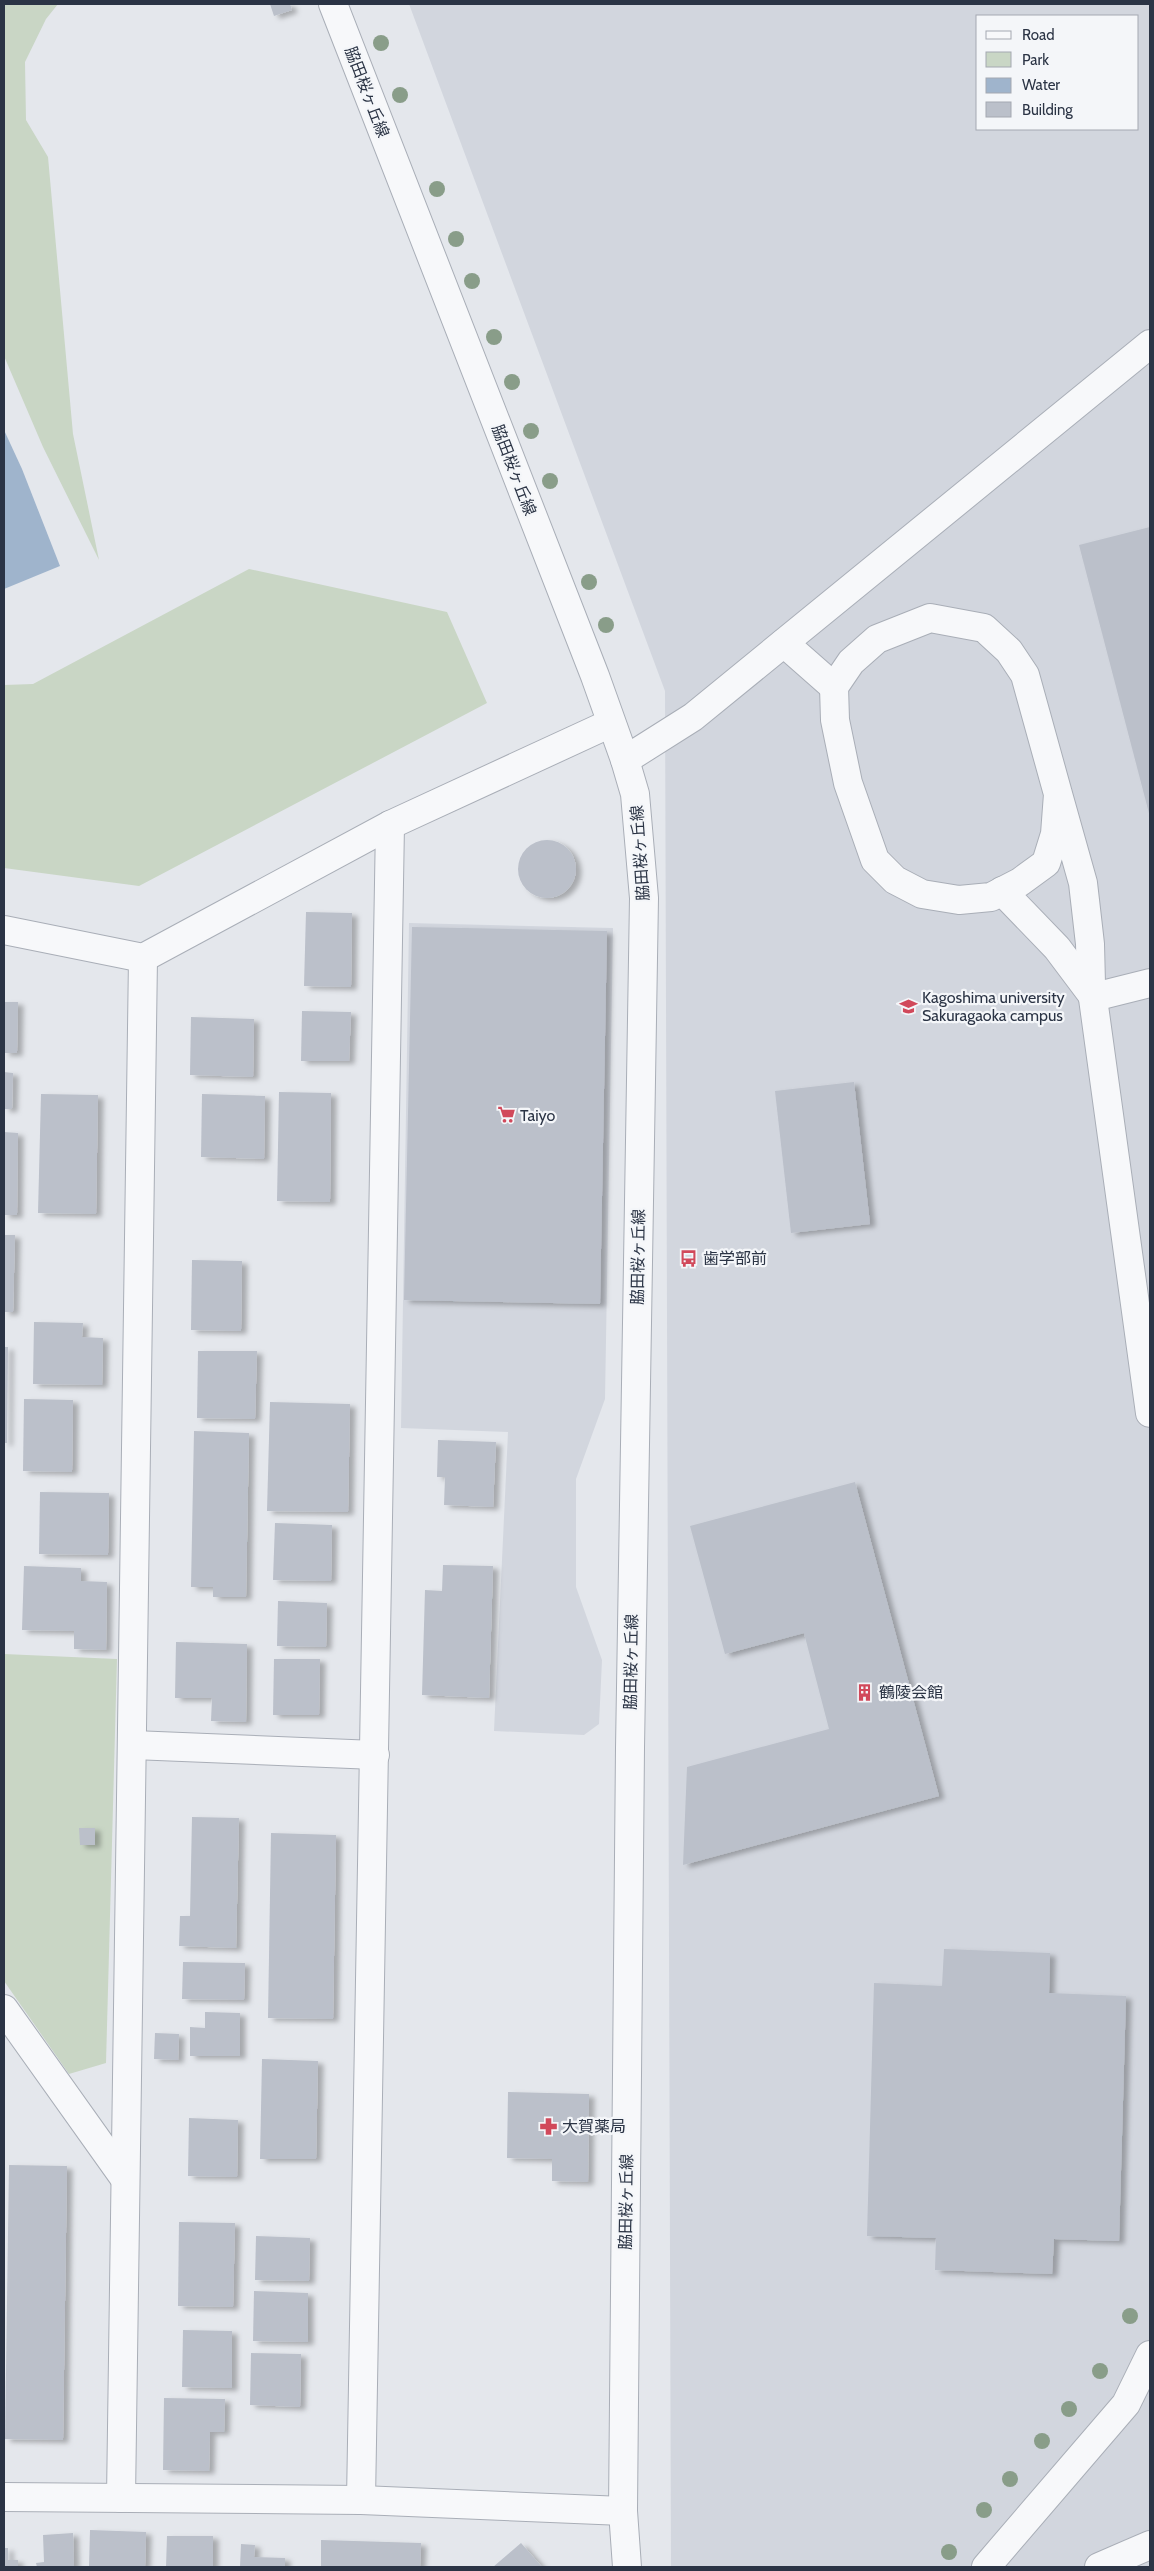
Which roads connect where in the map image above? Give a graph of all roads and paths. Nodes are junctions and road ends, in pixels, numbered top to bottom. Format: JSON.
{"nodes":[{"id":1,"x":333,"y":4,"type":"edge"},
{"id":2,"x":1150,"y":344,"type":"edge"},
{"id":3,"x":784,"y":643,"type":"junction"},
{"id":4,"x":834,"y":687,"type":"junction"},
{"id":5,"x":611,"y":723,"type":"junction"},
{"id":6,"x":625,"y":760,"type":"junction"},
{"id":7,"x":1058,"y":794,"type":"junction"},
{"id":8,"x":390,"y":824,"type":"junction"},
{"id":9,"x":1002,"y":891,"type":"junction"},
{"id":10,"x":4,"y":930,"type":"edge"},
{"id":11,"x":143,"y":958,"type":"junction"},
{"id":12,"x":1150,"y":983,"type":"edge"},
{"id":13,"x":1094,"y":997,"type":"junction"},
{"id":14,"x":1150,"y":1413,"type":"edge"},
{"id":15,"x":133,"y":1745,"type":"junction"},
{"id":16,"x":375,"y":1754,"type":"junction"},
{"id":17,"x":4,"y":2009,"type":"edge"},
{"id":18,"x":125,"y":2179,"type":"junction"},
{"id":19,"x":1150,"y":2355,"type":"edge"},
{"id":20,"x":1150,"y":2390,"type":"edge"},
{"id":21,"x":1126,"y":2404,"type":"junction"},
{"id":22,"x":4,"y":2497,"type":"edge"},
{"id":23,"x":121,"y":2498,"type":"junction"},
{"id":24,"x":361,"y":2500,"type":"junction"},
{"id":25,"x":623,"y":2511,"type":"junction"},
{"id":26,"x":1150,"y":2545,"type":"edge"},
{"id":27,"x":627,"y":2567,"type":"edge"},
{"id":28,"x":986,"y":2567,"type":"edge"},
{"id":29,"x":1099,"y":2567,"type":"edge"}],
"edges":[{"from":1,"to":5,"type":"street","name":"脇田桜ヶ丘線"},
{"from":2,"to":3,"type":"street"},
{"from":3,"to":4,"type":"street"},
{"from":3,"to":6,"type":"street"},
{"from":4,"to":7,"type":"street"},
{"from":4,"to":9,"type":"street"},
{"from":5,"to":6,"type":"street","name":"脇田桜ヶ丘線"},
{"from":5,"to":8,"type":"street"},
{"from":6,"to":25,"type":"street","name":"脇田桜ヶ丘線"},
{"from":7,"to":9,"type":"street"},
{"from":7,"to":13,"type":"street"},
{"from":8,"to":11,"type":"street"},
{"from":8,"to":16,"type":"street"},
{"from":9,"to":13,"type":"street"},
{"from":10,"to":11,"type":"street"},
{"from":11,"to":15,"type":"street"},
{"from":12,"to":13,"type":"street"},
{"from":13,"to":14,"type":"street"},
{"from":15,"to":16,"type":"street"},
{"from":15,"to":18,"type":"street"},
{"from":16,"to":24,"type":"street"},
{"from":17,"to":18,"type":"street"},
{"from":18,"to":23,"type":"street"},
{"from":19,"to":21,"type":"street"},
{"from":20,"to":21,"type":"street"},
{"from":21,"to":28,"type":"street"},
{"from":22,"to":23,"type":"street"},
{"from":23,"to":24,"type":"street"},
{"from":24,"to":25,"type":"street"},
{"from":25,"to":27,"type":"street","name":"脇田桜ヶ丘線"},
{"from":26,"to":29,"type":"street"}]}
